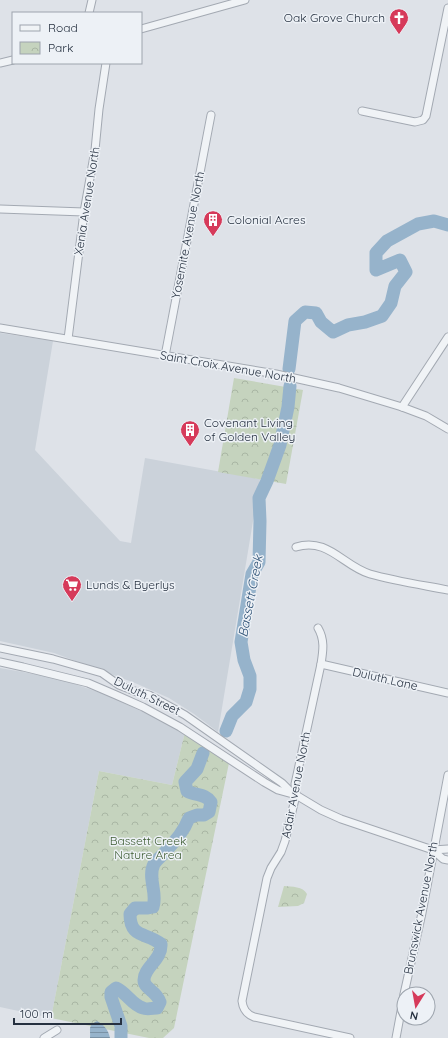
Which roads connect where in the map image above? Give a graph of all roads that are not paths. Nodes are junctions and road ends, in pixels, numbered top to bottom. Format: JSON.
{"nodes":[{"id":1,"x":92,"y":0,"type":"edge"},
{"id":2,"x":245,"y":0,"type":"edge"},
{"id":3,"x":448,"y":8,"type":"edge"},
{"id":4,"x":89,"y":12,"type":"edge"},
{"id":5,"x":142,"y":29,"type":"edge"},
{"id":6,"x":12,"y":60,"type":"edge"},
{"id":7,"x":0,"y":63,"type":"edge"},
{"id":8,"x":106,"y":64,"type":"edge"},
{"id":9,"x":362,"y":111,"type":"dead end"},
{"id":10,"x":211,"y":115,"type":"dead end"},
{"id":11,"x":0,"y":209,"type":"edge"},
{"id":12,"x":84,"y":212,"type":"junction"},
{"id":13,"x":0,"y":328,"type":"edge"},
{"id":14,"x":448,"y":337,"type":"edge"},
{"id":15,"x":68,"y":339,"type":"junction"},
{"id":16,"x":165,"y":356,"type":"junction"},
{"id":17,"x":402,"y":407,"type":"junction"},
{"id":18,"x":448,"y":429,"type":"edge"},
{"id":19,"x":296,"y":547,"type":"dead end"},
{"id":20,"x":448,"y":590,"type":"edge"},
{"id":21,"x":318,"y":628,"type":"dead end"},
{"id":22,"x":0,"y":648,"type":"edge"},
{"id":23,"x":0,"y":662,"type":"edge"},
{"id":24,"x":321,"y":664,"type":"junction"},
{"id":25,"x":448,"y":693,"type":"edge"},
{"id":26,"x":448,"y":775,"type":"edge"},
{"id":27,"x":296,"y":795,"type":"junction"},
{"id":28,"x":448,"y":848,"type":"edge"},
{"id":29,"x":433,"y":850,"type":"junction"},
{"id":30,"x":448,"y":860,"type":"edge"},
{"id":31,"x":406,"y":986,"type":"edge"},
{"id":32,"x":398,"y":1026,"type":"edge"},
{"id":33,"x":57,"y":1030,"type":"dead end"},
{"id":34,"x":44,"y":1038,"type":"edge"},
{"id":35,"x":350,"y":1038,"type":"edge"},
{"id":36,"x":396,"y":1038,"type":"edge"}],
"edges":[{"from":1,"to":4,"type":"street"},
{"from":2,"to":5,"type":"street"},
{"from":3,"to":9,"type":"street"},
{"from":6,"to":7,"type":"street"},
{"from":8,"to":12,"type":"street","name":"Xenia Avenue North"},
{"from":10,"to":16,"type":"street","name":"Yosemite Avenue North"},
{"from":11,"to":12,"type":"street"},
{"from":12,"to":15,"type":"street","name":"Xenia Avenue North"},
{"from":13,"to":15,"type":"street","name":"Saint Croix Avenue North"},
{"from":14,"to":17,"type":"street"},
{"from":15,"to":16,"type":"street","name":"Saint Croix Avenue North"},
{"from":16,"to":17,"type":"street","name":"Saint Croix Avenue North"},
{"from":17,"to":18,"type":"street","name":"Saint Croix Avenue North"},
{"from":19,"to":20,"type":"street"},
{"from":21,"to":24,"type":"street","name":"Adair Avenue North"},
{"from":22,"to":27,"type":"street","name":"Duluth Street"},
{"from":23,"to":27,"type":"street","name":"Duluth Street"},
{"from":24,"to":25,"type":"street","name":"Duluth Lane"},
{"from":24,"to":27,"type":"street","name":"Adair Avenue North"},
{"from":26,"to":29,"type":"street","name":"Brunswick Avenue North"},
{"from":27,"to":29,"type":"street","name":"Duluth Street"},
{"from":27,"to":35,"type":"street","name":"Adair Avenue North"},
{"from":28,"to":29,"type":"street","name":"Duluth Street"},
{"from":29,"to":30,"type":"street","name":"Duluth Street"},
{"from":29,"to":31,"type":"street","name":"Brunswick Avenue North"},
{"from":32,"to":36,"type":"street","name":"Brunswick Avenue North"},
{"from":33,"to":34,"type":"street"}]}
